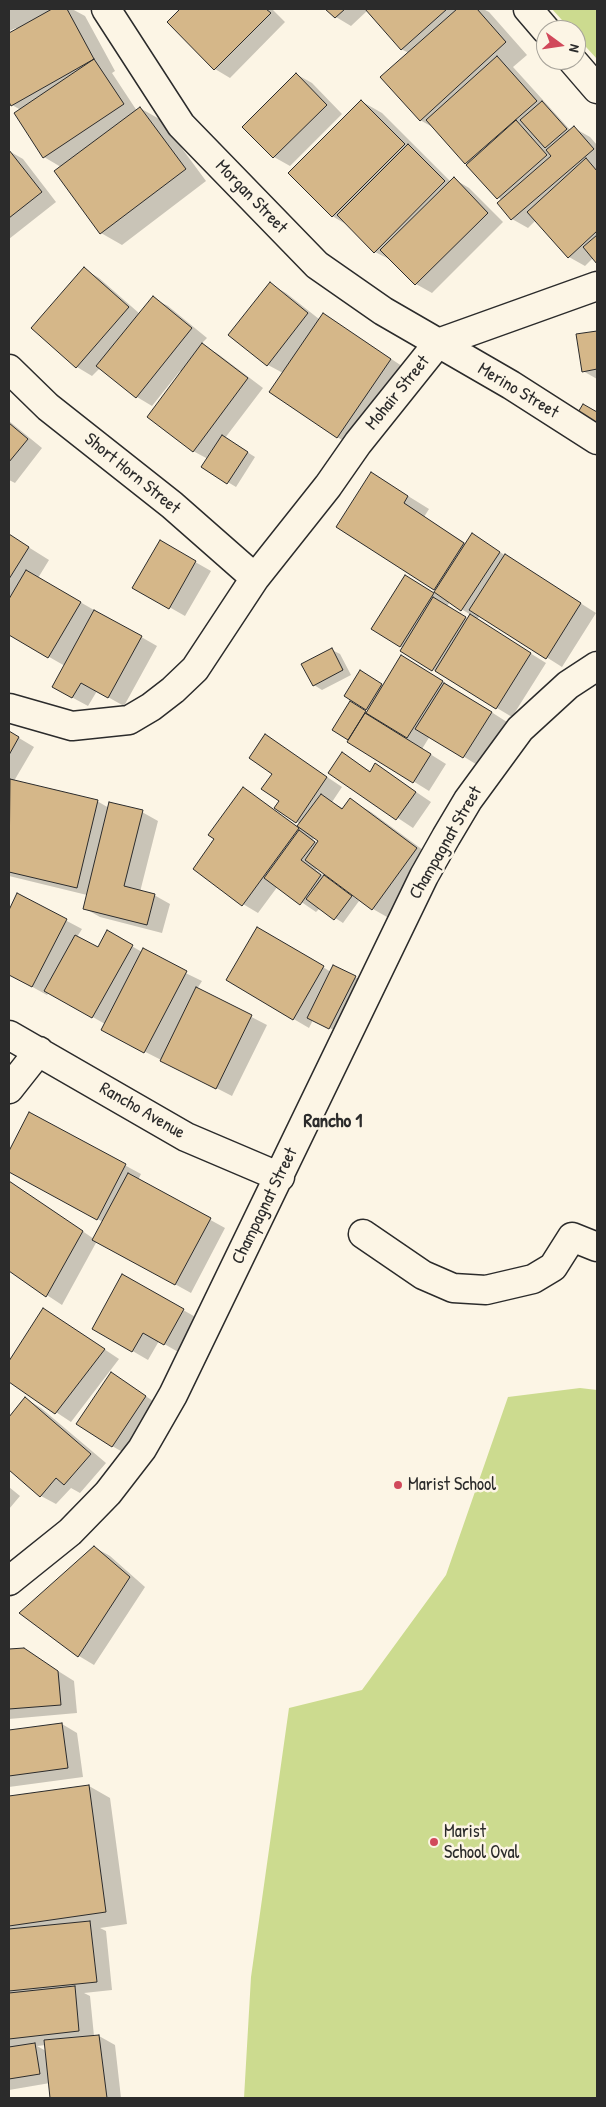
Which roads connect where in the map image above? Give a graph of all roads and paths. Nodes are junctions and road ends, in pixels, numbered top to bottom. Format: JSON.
{"nodes":[{"id":1,"x":106,"y":9,"type":"edge"},
{"id":2,"x":528,"y":9,"type":"edge"},
{"id":3,"x":537,"y":20,"type":"edge"},
{"id":4,"x":581,"y":70,"type":"edge"},
{"id":5,"x":597,"y":89,"type":"edge"},
{"id":6,"x":597,"y":286,"type":"edge"},
{"id":7,"x":438,"y":343,"type":"junction"},
{"id":8,"x":9,"y":369,"type":"edge"},
{"id":9,"x":597,"y":440,"type":"edge"},
{"id":10,"x":255,"y":578,"type":"junction"},
{"id":11,"x":597,"y":666,"type":"edge"},
{"id":12,"x":9,"y":708,"type":"edge"},
{"id":13,"x":9,"y":1035,"type":"edge"},
{"id":14,"x":39,"y":1051,"type":"junction"},
{"id":15,"x":9,"y":1089,"type":"edge"},
{"id":16,"x":280,"y":1177,"type":"junction"},
{"id":17,"x":363,"y":1234,"type":"dead end"},
{"id":18,"x":597,"y":1247,"type":"edge"},
{"id":19,"x":9,"y":1581,"type":"edge"}],
"edges":[{"from":1,"to":7,"type":"street","name":"Morgan Street"},
{"from":2,"to":3,"type":"street"},
{"from":4,"to":5,"type":"street"},
{"from":6,"to":7,"type":"street","name":"Mohair Street"},
{"from":7,"to":9,"type":"street","name":"Merino Street"},
{"from":7,"to":10,"type":"street","name":"Mohair Street"},
{"from":8,"to":10,"type":"street","name":"Short Horn Street"},
{"from":10,"to":12,"type":"street","name":"Mohair Street"},
{"from":11,"to":16,"type":"street","name":"Champagnat Street"},
{"from":13,"to":14,"type":"street","name":"Rancho Avenue"},
{"from":14,"to":15,"type":"street"},
{"from":14,"to":16,"type":"street","name":"Rancho Avenue"},
{"from":16,"to":19,"type":"street","name":"Champagnat Street"},
{"from":17,"to":18,"type":"street"}]}
